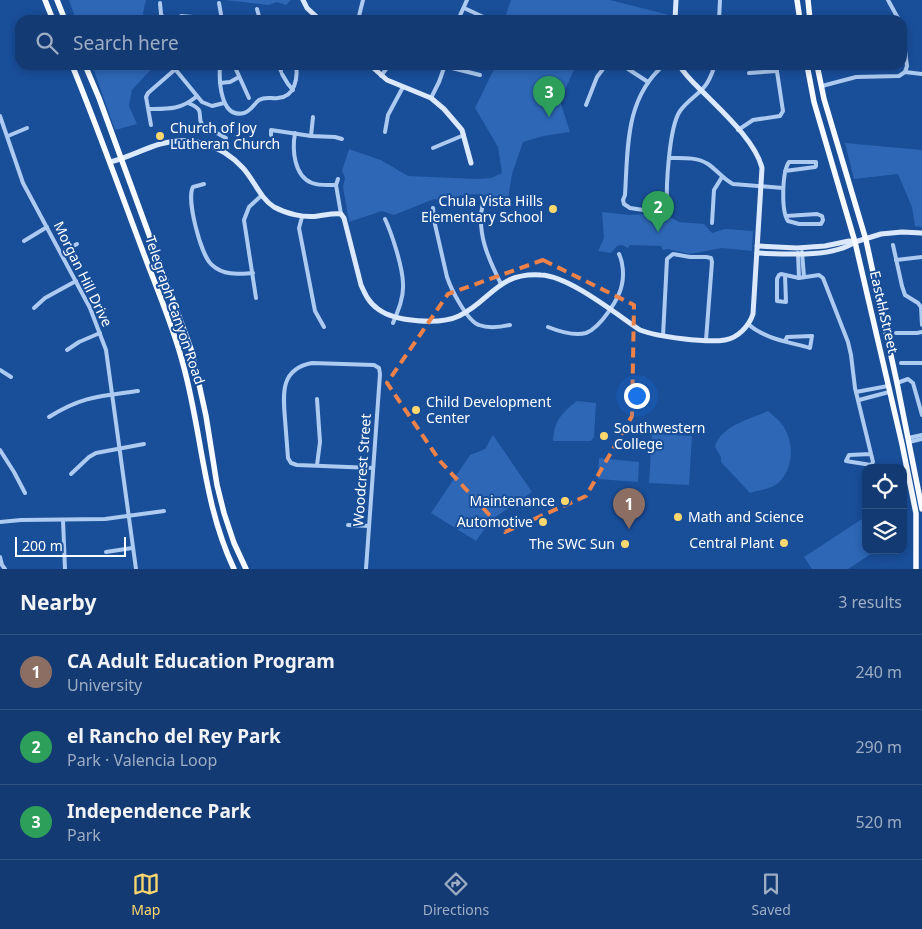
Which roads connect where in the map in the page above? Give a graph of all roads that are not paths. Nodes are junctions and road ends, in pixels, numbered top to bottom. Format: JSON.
{"nodes":[{"id":1,"x":45,"y":0,"type":"edge"},
{"id":2,"x":58,"y":0,"type":"edge"},
{"id":3,"x":303,"y":0,"type":"edge"},
{"id":4,"x":363,"y":0,"type":"edge"},
{"id":5,"x":466,"y":0,"type":"edge"},
{"id":6,"x":676,"y":0,"type":"edge"},
{"id":7,"x":720,"y":0,"type":"edge"},
{"id":8,"x":798,"y":0,"type":"edge"},
{"id":9,"x":808,"y":0,"type":"edge"},
{"id":10,"x":888,"y":0,"type":"edge"},
{"id":11,"x":160,"y":3,"type":"dead end"},
{"id":12,"x":219,"y":4,"type":"dead end"},
{"id":13,"x":464,"y":8,"type":"junction"},
{"id":14,"x":257,"y":9,"type":"dead end"},
{"id":15,"x":51,"y":15,"type":"edge"},
{"id":16,"x":63,"y":15,"type":"edge"},
{"id":17,"x":162,"y":15,"type":"edge"},
{"id":18,"x":220,"y":15,"type":"edge"},
{"id":19,"x":259,"y":15,"type":"edge"},
{"id":20,"x":315,"y":15,"type":"edge"},
{"id":21,"x":359,"y":15,"type":"edge"},
{"id":22,"x":460,"y":15,"type":"edge"},
{"id":23,"x":479,"y":15,"type":"edge"},
{"id":24,"x":675,"y":15,"type":"edge"},
{"id":25,"x":719,"y":15,"type":"edge"},
{"id":26,"x":800,"y":15,"type":"edge"},
{"id":27,"x":810,"y":15,"type":"edge"},
{"id":28,"x":896,"y":15,"type":"edge"},
{"id":29,"x":74,"y":70,"type":"edge"},
{"id":30,"x":86,"y":70,"type":"edge"},
{"id":31,"x":174,"y":70,"type":"edge"},
{"id":32,"x":176,"y":70,"type":"edge"},
{"id":33,"x":220,"y":70,"type":"edge"},
{"id":34,"x":236,"y":70,"type":"edge"},
{"id":35,"x":281,"y":70,"type":"edge"},
{"id":36,"x":296,"y":70,"type":"edge"},
{"id":37,"x":375,"y":70,"type":"edge"},
{"id":38,"x":385,"y":70,"type":"edge"},
{"id":39,"x":444,"y":70,"type":"edge"},
{"id":40,"x":462,"y":70,"type":"edge"},
{"id":41,"x":602,"y":70,"type":"edge"},
{"id":42,"x":630,"y":70,"type":"edge"},
{"id":43,"x":659,"y":70,"type":"edge"},
{"id":44,"x":682,"y":70,"type":"edge"},
{"id":45,"x":713,"y":70,"type":"edge"},
{"id":46,"x":808,"y":70,"type":"edge"},
{"id":47,"x":818,"y":70,"type":"edge"},
{"id":48,"x":777,"y":71,"type":"joint"},
{"id":49,"x":905,"y":72,"type":"joint"},
{"id":50,"x":749,"y":73,"type":"dead end"},
{"id":51,"x":480,"y":74,"type":"dead end"},
{"id":52,"x":922,"y":74,"type":"edge"},
{"id":53,"x":381,"y":76,"type":"junction"},
{"id":54,"x":239,"y":77,"type":"junction"},
{"id":55,"x":648,"y":82,"type":"junction"},
{"id":56,"x":220,"y":84,"type":"junction"},
{"id":57,"x":822,"y":86,"type":"junction"},
{"id":58,"x":403,"y":87,"type":"junction"},
{"id":59,"x":293,"y":90,"type":"junction"},
{"id":60,"x":701,"y":91,"type":"junction"},
{"id":61,"x":196,"y":97,"type":"junction"},
{"id":62,"x":249,"y":98,"type":"dead end"},
{"id":63,"x":431,"y":98,"type":"junction"},
{"id":64,"x":188,"y":103,"type":"junction"},
{"id":65,"x":224,"y":103,"type":"junction"},
{"id":66,"x":586,"y":105,"type":"dead end"},
{"id":67,"x":149,"y":109,"type":"junction"},
{"id":68,"x":0,"y":116,"type":"edge"},
{"id":69,"x":313,"y":117,"type":"dead end"},
{"id":70,"x":151,"y":125,"type":"dead end"},
{"id":71,"x":27,"y":128,"type":"dead end"},
{"id":72,"x":738,"y":130,"type":"junction"},
{"id":73,"x":385,"y":132,"type":"dead end"},
{"id":74,"x":295,"y":134,"type":"junction"},
{"id":75,"x":271,"y":135,"type":"dead end"},
{"id":76,"x":464,"y":135,"type":"junction"},
{"id":77,"x":8,"y":136,"type":"junction"},
{"id":78,"x":311,"y":136,"type":"junction"},
{"id":79,"x":342,"y":140,"type":"dead end"},
{"id":80,"x":433,"y":148,"type":"dead end"},
{"id":81,"x":224,"y":151,"type":"junction"},
{"id":82,"x":670,"y":158,"type":"junction"},
{"id":83,"x":121,"y":159,"type":"junction"},
{"id":84,"x":110,"y":162,"type":"junction"},
{"id":85,"x":471,"y":163,"type":"dead end"},
{"id":86,"x":299,"y":169,"type":"junction"},
{"id":87,"x":785,"y":171,"type":"junction"},
{"id":88,"x":293,"y":172,"type":"dead end"},
{"id":89,"x":722,"y":177,"type":"junction"},
{"id":90,"x":324,"y":179,"type":"dead end"},
{"id":91,"x":338,"y":179,"type":"dead end"},
{"id":92,"x":204,"y":184,"type":"dead end"},
{"id":93,"x":324,"y":185,"type":"junction"},
{"id":94,"x":336,"y":185,"type":"junction"},
{"id":95,"x":761,"y":187,"type":"junction"},
{"id":96,"x":783,"y":188,"type":"junction"},
{"id":97,"x":262,"y":195,"type":"junction"},
{"id":98,"x":483,"y":203,"type":"dead end"},
{"id":99,"x":433,"y":208,"type":"dead end"},
{"id":100,"x":341,"y":214,"type":"junction"},
{"id":101,"x":786,"y":216,"type":"junction"},
{"id":102,"x":302,"y":217,"type":"junction"},
{"id":103,"x":385,"y":219,"type":"dead end"},
{"id":104,"x":712,"y":223,"type":"dead end"},
{"id":105,"x":47,"y":227,"type":"junction"},
{"id":106,"x":922,"y":233,"type":"edge"},
{"id":107,"x":866,"y":240,"type":"junction"},
{"id":108,"x":24,"y":241,"type":"dead end"},
{"id":109,"x":855,"y":242,"type":"junction"},
{"id":110,"x":77,"y":244,"type":"dead end"},
{"id":111,"x":893,"y":245,"type":"dead end"},
{"id":112,"x":757,"y":246,"type":"junction"},
{"id":113,"x":800,"y":251,"type":"junction"},
{"id":114,"x":61,"y":253,"type":"junction"},
{"id":115,"x":757,"y":253,"type":"junction"},
{"id":116,"x":619,"y":254,"type":"dead end"},
{"id":117,"x":922,"y":257,"type":"edge"},
{"id":118,"x":896,"y":260,"type":"junction"},
{"id":119,"x":253,"y":273,"type":"junction"},
{"id":120,"x":785,"y":275,"type":"junction"},
{"id":121,"x":804,"y":277,"type":"junction"},
{"id":122,"x":799,"y":278,"type":"junction"},
{"id":123,"x":76,"y":281,"type":"junction"},
{"id":124,"x":501,"y":284,"type":"junction"},
{"id":125,"x":256,"y":298,"type":"dead end"},
{"id":126,"x":34,"y":308,"type":"dead end"},
{"id":127,"x":609,"y":309,"type":"junction"},
{"id":128,"x":466,"y":312,"type":"junction"},
{"id":129,"x":394,"y":320,"type":"junction"},
{"id":130,"x":748,"y":324,"type":"junction"},
{"id":131,"x":510,"y":325,"type":"dead end"},
{"id":132,"x":922,"y":325,"type":"edge"},
{"id":133,"x":548,"y":327,"type":"dead end"},
{"id":134,"x":324,"y":328,"type":"dead end"},
{"id":135,"x":922,"y":332,"type":"edge"},
{"id":136,"x":100,"y":333,"type":"junction"},
{"id":137,"x":896,"y":333,"type":"dead end"},
{"id":138,"x":663,"y":336,"type":"junction"},
{"id":139,"x":706,"y":340,"type":"junction"},
{"id":140,"x":785,"y":341,"type":"junction"},
{"id":141,"x":67,"y":350,"type":"dead end"},
{"id":142,"x":901,"y":363,"type":"dead end"},
{"id":143,"x":922,"y":363,"type":"edge"},
{"id":144,"x":0,"y":370,"type":"edge"},
{"id":145,"x":11,"y":377,"type":"dead end"},
{"id":146,"x":897,"y":383,"type":"junction"},
{"id":147,"x":888,"y":389,"type":"junction"},
{"id":148,"x":138,"y":391,"type":"dead end"},
{"id":149,"x":856,"y":392,"type":"junction"},
{"id":150,"x":920,"y":392,"type":"edge"},
{"id":151,"x":112,"y":394,"type":"junction"},
{"id":152,"x":317,"y":399,"type":"dead end"},
{"id":153,"x":859,"y":400,"type":"junction"},
{"id":154,"x":922,"y":415,"type":"edge"},
{"id":155,"x":49,"y":417,"type":"dead end"},
{"id":156,"x":922,"y":435,"type":"edge"},
{"id":157,"x":922,"y":439,"type":"edge"},
{"id":158,"x":909,"y":440,"type":"junction"},
{"id":159,"x":144,"y":444,"type":"dead end"},
{"id":160,"x":120,"y":448,"type":"junction"},
{"id":161,"x":0,"y":450,"type":"edge"},
{"id":162,"x":871,"y":454,"type":"junction"},
{"id":163,"x":317,"y":465,"type":"junction"},
{"id":164,"x":373,"y":468,"type":"junction"},
{"id":165,"x":72,"y":474,"type":"dead end"},
{"id":166,"x":25,"y":493,"type":"dead end"},
{"id":167,"x":922,"y":509,"type":"edge"},
{"id":168,"x":164,"y":511,"type":"dead end"},
{"id":169,"x":129,"y":516,"type":"junction"},
{"id":170,"x":63,"y":520,"type":"junction"},
{"id":171,"x":0,"y":522,"type":"edge"},
{"id":172,"x":348,"y":525,"type":"dead end"},
{"id":173,"x":370,"y":526,"type":"junction"},
{"id":174,"x":132,"y":548,"type":"junction"},
{"id":175,"x":106,"y":552,"type":"dead end"},
{"id":176,"x":0,"y":557,"type":"edge"},
{"id":177,"x":5,"y":569,"type":"edge"},
{"id":178,"x":65,"y":569,"type":"edge"},
{"id":179,"x":136,"y":569,"type":"edge"},
{"id":180,"x":234,"y":569,"type":"edge"},
{"id":181,"x":246,"y":569,"type":"edge"},
{"id":182,"x":366,"y":569,"type":"edge"},
{"id":183,"x":916,"y":569,"type":"edge"}],
"edges":[{"from":1,"to":15,"type":"main road"},
{"from":2,"to":16,"type":"main road"},
{"from":3,"to":20,"type":"street"},
{"from":4,"to":21,"type":"street"},
{"from":5,"to":13,"type":"street"},
{"from":6,"to":24,"type":"street"},
{"from":7,"to":25,"type":"street"},
{"from":8,"to":26,"type":"main road"},
{"from":9,"to":27,"type":"main road"},
{"from":10,"to":28,"type":"street"},
{"from":11,"to":17,"type":"street"},
{"from":12,"to":18,"type":"street"},
{"from":13,"to":22,"type":"street"},
{"from":13,"to":23,"type":"street"},
{"from":14,"to":19,"type":"street"},
{"from":29,"to":84,"type":"main road","name":"Telegraph Canyon Road"},
{"from":30,"to":83,"type":"main road","name":"Telegraph Canyon Road"},
{"from":31,"to":67,"type":"street"},
{"from":32,"to":61,"type":"street"},
{"from":33,"to":56,"type":"street"},
{"from":34,"to":54,"type":"street"},
{"from":35,"to":59,"type":"street"},
{"from":36,"to":59,"type":"street"},
{"from":37,"to":53,"type":"street"},
{"from":38,"to":53,"type":"street"},
{"from":39,"to":63,"type":"street"},
{"from":40,"to":51,"type":"street"},
{"from":41,"to":66,"type":"street"},
{"from":42,"to":55,"type":"street"},
{"from":43,"to":55,"type":"street"},
{"from":44,"to":60,"type":"street"},
{"from":45,"to":60,"type":"street"},
{"from":46,"to":109,"type":"main road","name":"East H Street"},
{"from":47,"to":57,"type":"main road","name":"East H Street"},
{"from":48,"to":50,"type":"street"},
{"from":48,"to":72,"type":"street"},
{"from":49,"to":52,"type":"street"},
{"from":49,"to":57,"type":"street"},
{"from":53,"to":58,"type":"street"},
{"from":54,"to":56,"type":"street"},
{"from":54,"to":62,"type":"street"},
{"from":55,"to":82,"type":"street"},
{"from":56,"to":65,"type":"street"},
{"from":57,"to":107,"type":"main road","name":"East H Street"},
{"from":58,"to":63,"type":"street"},
{"from":58,"to":73,"type":"street"},
{"from":59,"to":65,"type":"street"},
{"from":60,"to":72,"type":"street"},
{"from":60,"to":82,"type":"street"},
{"from":61,"to":64,"type":"street"},
{"from":61,"to":65,"type":"street"},
{"from":63,"to":76,"type":"street"},
{"from":64,"to":67,"type":"street"},
{"from":64,"to":81,"type":"street"},
{"from":67,"to":70,"type":"street"},
{"from":68,"to":77,"type":"street","name":"Morgan Hill Drive"},
{"from":69,"to":78,"type":"street"},
{"from":71,"to":77,"type":"street"},
{"from":72,"to":95,"type":"street"},
{"from":74,"to":75,"type":"street"},
{"from":74,"to":78,"type":"street"},
{"from":74,"to":86,"type":"street"},
{"from":76,"to":80,"type":"street"},
{"from":76,"to":85,"type":"street"},
{"from":77,"to":105,"type":"street","name":"Morgan Hill Drive"},
{"from":78,"to":79,"type":"street"},
{"from":81,"to":83,"type":"street"},
{"from":81,"to":97,"type":"street"},
{"from":82,"to":89,"type":"street"},
{"from":83,"to":84,"type":"street"},
{"from":83,"to":181,"type":"main road","name":"Telegraph Canyon Road"},
{"from":84,"to":180,"type":"main road","name":"Telegraph Canyon Road"},
{"from":86,"to":88,"type":"street"},
{"from":86,"to":93,"type":"street"},
{"from":87,"to":87,"type":"street"},
{"from":87,"to":96,"type":"street"},
{"from":89,"to":95,"type":"street"},
{"from":89,"to":104,"type":"street"},
{"from":90,"to":93,"type":"street"},
{"from":91,"to":94,"type":"street"},
{"from":92,"to":119,"type":"street"},
{"from":93,"to":94,"type":"street"},
{"from":94,"to":100,"type":"street"},
{"from":95,"to":96,"type":"street"},
{"from":95,"to":112,"type":"street"},
{"from":96,"to":101,"type":"street"},
{"from":97,"to":102,"type":"street"},
{"from":97,"to":119,"type":"street"},
{"from":98,"to":124,"type":"street"},
{"from":99,"to":128,"type":"street"},
{"from":100,"to":102,"type":"street"},
{"from":100,"to":129,"type":"street"},
{"from":101,"to":101,"type":"street"},
{"from":102,"to":134,"type":"street"},
{"from":103,"to":129,"type":"street"},
{"from":105,"to":108,"type":"street"},
{"from":105,"to":114,"type":"street","name":"Morgan Hill Drive"},
{"from":106,"to":107,"type":"street"},
{"from":107,"to":109,"type":"street"},
{"from":107,"to":146,"type":"main road","name":"East H Street"},
{"from":109,"to":113,"type":"street"},
{"from":109,"to":147,"type":"main road","name":"East H Street"},
{"from":110,"to":114,"type":"street"},
{"from":111,"to":118,"type":"street"},
{"from":112,"to":113,"type":"street"},
{"from":112,"to":115,"type":"street"},
{"from":113,"to":115,"type":"street"},
{"from":113,"to":121,"type":"street"},
{"from":113,"to":122,"type":"street"},
{"from":114,"to":123,"type":"street","name":"Morgan Hill Drive"},
{"from":115,"to":130,"type":"street"},
{"from":116,"to":127,"type":"street"},
{"from":117,"to":118,"type":"street"},
{"from":118,"to":132,"type":"street"},
{"from":119,"to":125,"type":"street"},
{"from":120,"to":120,"type":"street"},
{"from":120,"to":122,"type":"street"},
{"from":121,"to":122,"type":"street"},
{"from":121,"to":149,"type":"street"},
{"from":123,"to":126,"type":"street"},
{"from":123,"to":136,"type":"street","name":"Morgan Hill Drive"},
{"from":124,"to":127,"type":"street"},
{"from":124,"to":128,"type":"street"},
{"from":127,"to":133,"type":"street"},
{"from":127,"to":138,"type":"street"},
{"from":128,"to":129,"type":"street"},
{"from":128,"to":131,"type":"street"},
{"from":130,"to":139,"type":"street"},
{"from":130,"to":140,"type":"street"},
{"from":135,"to":137,"type":"street"},
{"from":136,"to":141,"type":"street"},
{"from":136,"to":151,"type":"street","name":"Morgan Hill Drive"},
{"from":138,"to":139,"type":"street"},
{"from":138,"to":139,"type":"street"},
{"from":140,"to":140,"type":"street"},
{"from":142,"to":143,"type":"street"},
{"from":144,"to":145,"type":"street"},
{"from":146,"to":150,"type":"street"},
{"from":146,"to":158,"type":"main road","name":"East H Street"},
{"from":147,"to":149,"type":"street"},
{"from":147,"to":153,"type":"street"},
{"from":147,"to":183,"type":"main road","name":"East H Street"},
{"from":148,"to":151,"type":"street"},
{"from":149,"to":153,"type":"street"},
{"from":150,"to":154,"type":"street"},
{"from":151,"to":155,"type":"street"},
{"from":151,"to":160,"type":"street","name":"Morgan Hill Drive"},
{"from":152,"to":163,"type":"street"},
{"from":153,"to":162,"type":"street"},
{"from":156,"to":158,"type":"street"},
{"from":157,"to":158,"type":"street"},
{"from":158,"to":167,"type":"main road","name":"East H Street"},
{"from":159,"to":160,"type":"street"},
{"from":160,"to":165,"type":"street"},
{"from":160,"to":169,"type":"street","name":"Morgan Hill Drive"},
{"from":161,"to":166,"type":"street"},
{"from":162,"to":162,"type":"street"},
{"from":163,"to":164,"type":"street"},
{"from":163,"to":164,"type":"street","name":"Woodcrest Street"},
{"from":164,"to":173,"type":"street","name":"Woodcrest Street"},
{"from":168,"to":169,"type":"street"},
{"from":169,"to":170,"type":"street"},
{"from":169,"to":174,"type":"street","name":"Morgan Hill Drive"},
{"from":170,"to":171,"type":"street"},
{"from":170,"to":178,"type":"street"},
{"from":172,"to":173,"type":"street"},
{"from":173,"to":182,"type":"street","name":"Woodcrest Street"},
{"from":174,"to":175,"type":"street"},
{"from":174,"to":179,"type":"street","name":"Morgan Hill Drive"},
{"from":176,"to":177,"type":"street"}]}
